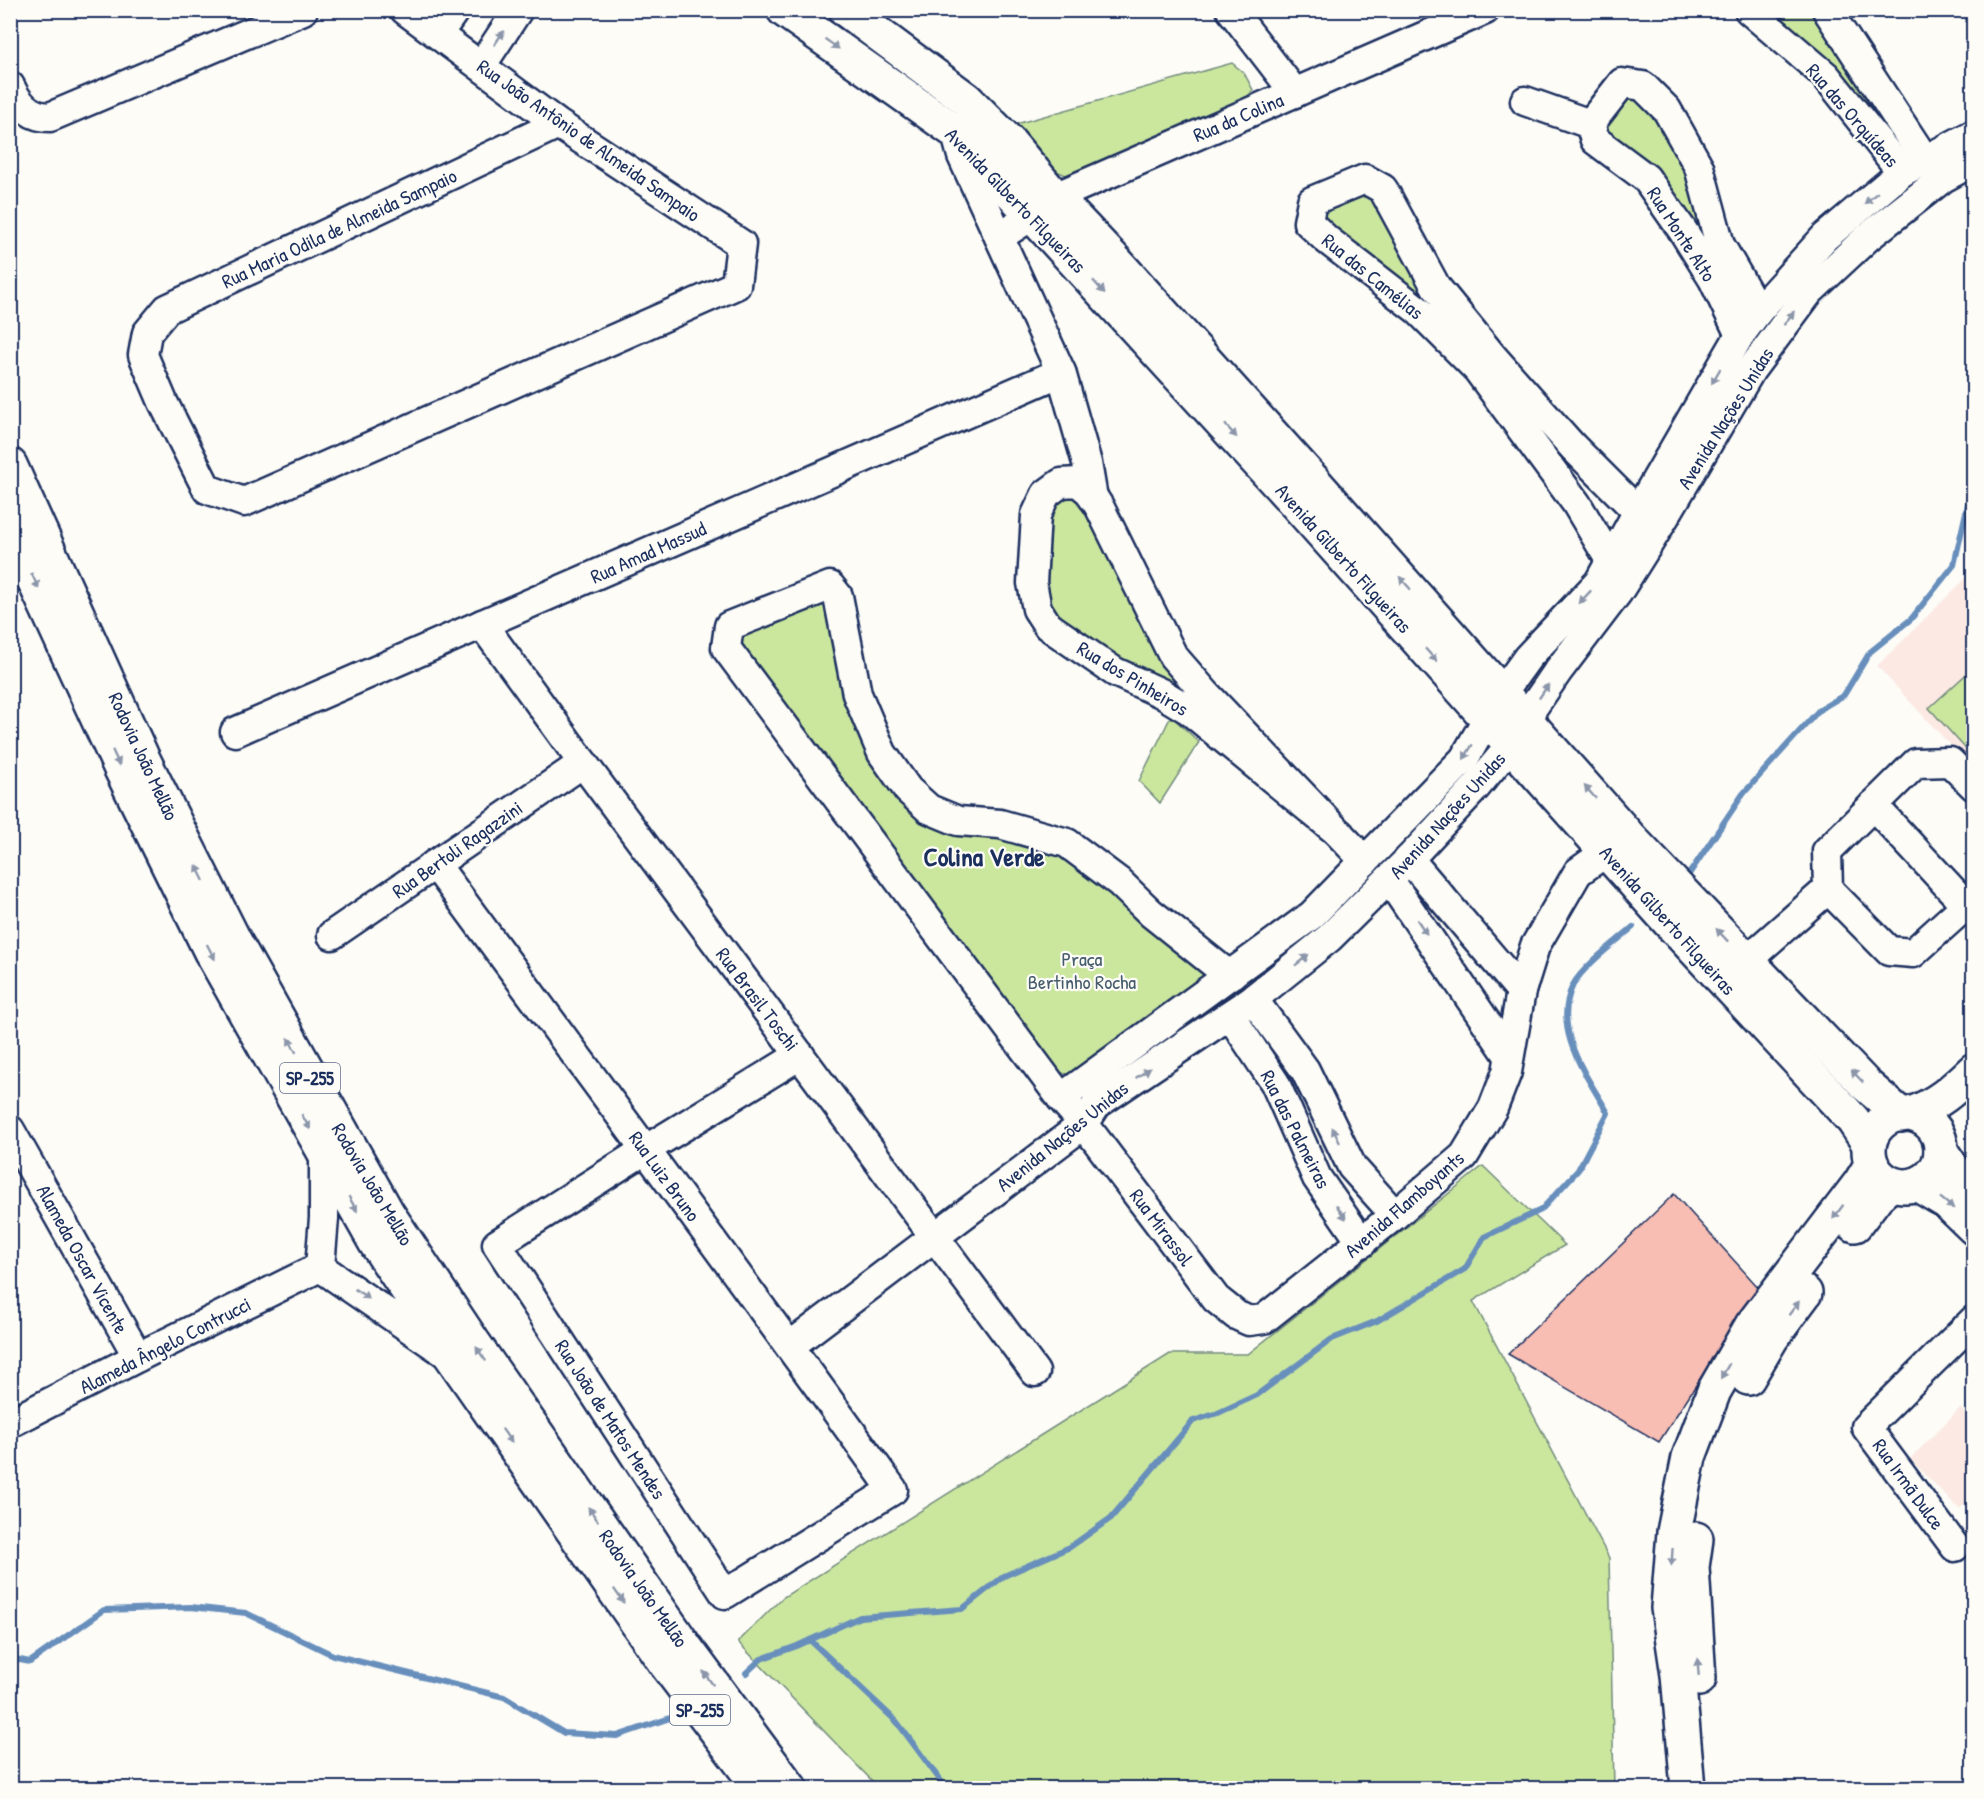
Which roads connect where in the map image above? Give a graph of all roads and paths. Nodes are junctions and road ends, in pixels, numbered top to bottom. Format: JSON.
{"nodes":[{"id":1,"x":303,"y":10,"type":"edge"},
{"id":2,"x":405,"y":10,"type":"edge"},
{"id":3,"x":455,"y":10,"type":"edge"},
{"id":4,"x":518,"y":10,"type":"edge"},
{"id":5,"x":784,"y":10,"type":"edge"},
{"id":6,"x":846,"y":10,"type":"edge"},
{"id":7,"x":1231,"y":10,"type":"edge"},
{"id":8,"x":1485,"y":10,"type":"edge"},
{"id":9,"x":1749,"y":10,"type":"edge"},
{"id":10,"x":1827,"y":10,"type":"edge"},
{"id":11,"x":1451,"y":17,"type":"edge"},
{"id":12,"x":438,"y":34,"type":"junction"},
{"id":13,"x":481,"y":66,"type":"junction"},
{"id":14,"x":10,"y":86,"type":"edge"},
{"id":15,"x":1295,"y":93,"type":"junction"},
{"id":16,"x":966,"y":99,"type":"junction"},
{"id":17,"x":1525,"y":101,"type":"dead end"},
{"id":18,"x":558,"y":124,"type":"junction"},
{"id":19,"x":1590,"y":124,"type":"junction"},
{"id":20,"x":956,"y":132,"type":"junction"},
{"id":21,"x":1974,"y":134,"type":"edge"},
{"id":22,"x":1974,"y":161,"type":"edge"},
{"id":23,"x":1913,"y":166,"type":"junction"},
{"id":24,"x":1044,"y":206,"type":"junction"},
{"id":25,"x":999,"y":237,"type":"junction"},
{"id":26,"x":1758,"y":311,"type":"junction"},
{"id":27,"x":1740,"y":335,"type":"junction"},
{"id":28,"x":143,"y":355,"type":"joint"},
{"id":29,"x":1061,"y":372,"type":"junction"},
{"id":30,"x":10,"y":465,"type":"edge"},
{"id":31,"x":1093,"y":498,"type":"junction"},
{"id":32,"x":1647,"y":521,"type":"junction"},
{"id":33,"x":10,"y":528,"type":"edge"},
{"id":34,"x":1610,"y":560,"type":"junction"},
{"id":35,"x":482,"y":624,"type":"junction"},
{"id":36,"x":1495,"y":706,"type":"junction"},
{"id":37,"x":235,"y":732,"type":"dead end"},
{"id":38,"x":1518,"y":732,"type":"junction"},
{"id":39,"x":583,"y":763,"type":"junction"},
{"id":40,"x":1974,"y":786,"type":"edge"},
{"id":41,"x":1873,"y":806,"type":"junction"},
{"id":42,"x":1340,"y":834,"type":"junction"},
{"id":43,"x":1619,"y":845,"type":"junction"},
{"id":44,"x":1409,"y":859,"type":"junction"},
{"id":45,"x":1365,"y":861,"type":"junction"},
{"id":46,"x":435,"y":864,"type":"junction"},
{"id":47,"x":1389,"y":879,"type":"junction"},
{"id":48,"x":1828,"y":889,"type":"junction"},
{"id":49,"x":1970,"y":902,"type":"edge"},
{"id":50,"x":332,"y":935,"type":"dead end"},
{"id":51,"x":1746,"y":961,"type":"junction"},
{"id":52,"x":1232,"y":974,"type":"junction"},
{"id":53,"x":1521,"y":991,"type":"junction"},
{"id":54,"x":1253,"y":999,"type":"junction"},
{"id":55,"x":1230,"y":1015,"type":"junction"},
{"id":56,"x":1784,"y":1023,"type":"junction"},
{"id":57,"x":800,"y":1055,"type":"junction"},
{"id":58,"x":1509,"y":1056,"type":"junction"},
{"id":59,"x":1974,"y":1070,"type":"edge"},
{"id":60,"x":1974,"y":1095,"type":"edge"},
{"id":61,"x":1061,"y":1098,"type":"junction"},
{"id":62,"x":1906,"y":1115,"type":"junction"},
{"id":63,"x":1084,"y":1124,"type":"junction"},
{"id":64,"x":10,"y":1130,"type":"edge"},
{"id":65,"x":1940,"y":1146,"type":"junction"},
{"id":66,"x":645,"y":1150,"type":"junction"},
{"id":67,"x":324,"y":1153,"type":"junction"},
{"id":68,"x":1887,"y":1169,"type":"junction"},
{"id":69,"x":1974,"y":1192,"type":"edge"},
{"id":70,"x":1395,"y":1215,"type":"junction"},
{"id":71,"x":1974,"y":1228,"type":"edge"},
{"id":72,"x":934,"y":1236,"type":"junction"},
{"id":73,"x":1362,"y":1243,"type":"junction"},
{"id":74,"x":320,"y":1267,"type":"junction"},
{"id":75,"x":1974,"y":1320,"type":"edge"},
{"id":76,"x":1249,"y":1321,"type":"joint"},
{"id":77,"x":1762,"y":1332,"type":"junction"},
{"id":78,"x":790,"y":1346,"type":"junction"},
{"id":79,"x":138,"y":1357,"type":"junction"},
{"id":80,"x":452,"y":1357,"type":"junction"},
{"id":81,"x":1035,"y":1372,"type":"dead end"},
{"id":82,"x":10,"y":1423,"type":"edge"},
{"id":83,"x":893,"y":1490,"type":"joint"},
{"id":84,"x":1955,"y":1547,"type":"dead end"},
{"id":85,"x":760,"y":1788,"type":"edge"},
{"id":86,"x":790,"y":1788,"type":"edge"},
{"id":87,"x":1688,"y":1788,"type":"edge"},
{"id":88,"x":1709,"y":1788,"type":"edge"}],
"edges":[{"from":1,"to":14,"type":"street"},
{"from":2,"to":12,"type":"street","name":"Rua João Antônio de Almeida Sampaio"},
{"from":3,"to":12,"type":"street"},
{"from":13,"to":4,"type":"street","one_way":true},
{"from":5,"to":20,"type":"main road","name":"Avenida Gilberto Filgueiras","one_way":true},
{"from":6,"to":16,"type":"main road","name":"Avenida Gilberto Filgueiras"},
{"from":7,"to":15,"type":"street"},
{"from":8,"to":11,"type":"street","name":"Rua da Colina"},
{"from":9,"to":23,"type":"street","name":"Rua das Orquídeas"},
{"from":10,"to":23,"type":"street","name":"Rua das Orquídeas"},
{"from":11,"to":15,"type":"street","name":"Rua da Colina"},
{"from":12,"to":13,"type":"street","name":"Rua João Antônio de Almeida Sampaio"},
{"from":13,"to":18,"type":"street","name":"Rua João Antônio de Almeida Sampaio"},
{"from":15,"to":24,"type":"street","name":"Rua da Colina"},
{"from":16,"to":20,"type":"street"},
{"from":16,"to":24,"type":"main road","name":"Avenida Gilberto Filgueiras"},
{"from":17,"to":19,"type":"street"},
{"from":18,"to":28,"type":"street","name":"Rua Maria Odila de Almeida Sampaio"},
{"from":18,"to":28,"type":"street","name":"Rua João Antônio de Almeida Sampaio"},
{"from":19,"to":26,"type":"street","name":"Rua Monte Alto"},
{"from":19,"to":27,"type":"street","name":"Rua Monte Alto"},
{"from":20,"to":24,"type":"main road","name":"Avenida Gilberto Filgueiras"},
{"from":20,"to":25,"type":"street","name":"Rua dos Pinheiros"},
{"from":21,"to":23,"type":"street","name":"Avenida Nações Unidas"},
{"from":32,"to":22,"type":"street","name":"Avenida Nações Unidas","one_way":true},
{"from":23,"to":26,"type":"street","name":"Avenida Nações Unidas","one_way":true},
{"from":24,"to":25,"type":"street","name":"Rua da Colina"},
{"from":24,"to":36,"type":"main road","name":"Avenida Gilberto Filgueiras"},
{"from":25,"to":29,"type":"street","name":"Rua dos Pinheiros"},
{"from":26,"to":27,"type":"street","name":"Avenida Nações Unidas"},
{"from":27,"to":32,"type":"street","name":"Avenida Nações Unidas","one_way":true},
{"from":29,"to":31,"type":"street","name":"Rua dos Pinheiros"},
{"from":29,"to":35,"type":"street","name":"Rua Amad Massud"},
{"from":86,"to":30,"type":"main road","name":"Rodovia João Mellão","number":"SP-255","one_way":true},
{"from":31,"to":42,"type":"street","name":"Rua dos Pinheiros"},
{"from":31,"to":42,"type":"street","name":"Rua dos Pinheiros"},
{"from":32,"to":34,"type":"street","name":"Avenida Nações Unidas"},
{"from":32,"to":34,"type":"street","name":"Rua das Camélias"},
{"from":38,"to":32,"type":"street","name":"Avenida Nações Unidas","one_way":true},
{"from":33,"to":67,"type":"main road","name":"Rodovia João Mellão","number":"SP-255","one_way":true},
{"from":34,"to":36,"type":"street","name":"Avenida Nações Unidas","one_way":true},
{"from":35,"to":37,"type":"street","name":"Rua Amad Massud"},
{"from":35,"to":39,"type":"street","name":"Rua Brasil Toschi"},
{"from":36,"to":38,"type":"main road","name":"Avenida Gilberto Filgueiras"},
{"from":36,"to":45,"type":"street","name":"Avenida Nações Unidas","one_way":true},
{"from":38,"to":43,"type":"main road","name":"Avenida Gilberto Filgueiras"},
{"from":38,"to":44,"type":"street","name":"Avenida Nações Unidas"},
{"from":39,"to":46,"type":"street","name":"Rua Bertoli Ragazzini"},
{"from":39,"to":57,"type":"street","name":"Rua Brasil Toschi"},
{"from":40,"to":41,"type":"street"},
{"from":41,"to":48,"type":"street"},
{"from":41,"to":49,"type":"street"},
{"from":42,"to":45,"type":"street","name":"Rua dos Pinheiros"},
{"from":51,"to":43,"type":"main road","name":"Avenida Gilberto Filgueiras","one_way":true},
{"from":43,"to":53,"type":"street","name":"Avenida Flamboyants"},
{"from":43,"to":56,"type":"main road","name":"Avenida Gilberto Filgueiras"},
{"from":44,"to":47,"type":"street","name":"Avenida Nações Unidas"},
{"from":44,"to":53,"type":"street"},
{"from":45,"to":52,"type":"street","name":"Avenida Nações Unidas"},
{"from":46,"to":50,"type":"street","name":"Rua Bertoli Ragazzini"},
{"from":46,"to":66,"type":"street","name":"Rua Luiz Bruno"},
{"from":54,"to":47,"type":"street","name":"Avenida Nações Unidas","one_way":true},
{"from":47,"to":58,"type":"street","one_way":true},
{"from":48,"to":49,"type":"street"},
{"from":48,"to":51,"type":"street"},
{"from":51,"to":56,"type":"main road","name":"Avenida Gilberto Filgueiras"},
{"from":52,"to":61,"type":"street","name":"Avenida Nações Unidas"},
{"from":52,"to":61,"type":"street"},
{"from":53,"to":58,"type":"street","name":"Avenida Flamboyants"},
{"from":54,"to":55,"type":"street","name":"Avenida Nações Unidas"},
{"from":70,"to":54,"type":"street","name":"Rua das Palmeiras","one_way":true},
{"from":63,"to":55,"type":"street","name":"Avenida Nações Unidas","one_way":true},
{"from":55,"to":73,"type":"street","name":"Rua das Palmeiras","one_way":true},
{"from":62,"to":56,"type":"main road","name":"Avenida Gilberto Filgueiras","one_way":true},
{"from":56,"to":68,"type":"main road","name":"Avenida Gilberto Filgueiras"},
{"from":57,"to":66,"type":"street"},
{"from":57,"to":72,"type":"street","name":"Rua Brasil Toschi"},
{"from":58,"to":70,"type":"street","name":"Avenida Flamboyants"},
{"from":59,"to":62,"type":"main road"},
{"from":60,"to":65,"type":"main road"},
{"from":61,"to":63,"type":"street"},
{"from":62,"to":65,"type":"main road"},
{"from":62,"to":68,"type":"main road"},
{"from":63,"to":72,"type":"street","name":"Avenida Nações Unidas"},
{"from":63,"to":76,"type":"street","name":"Rua Mirassol"},
{"from":64,"to":79,"type":"street","name":"Alameda Oscar Vicente"},
{"from":65,"to":68,"type":"main road"},
{"from":65,"to":69,"type":"main road"},
{"from":66,"to":78,"type":"street","name":"Rua Luiz Bruno"},
{"from":66,"to":83,"type":"street","name":"Rua João de Matos Mendes"},
{"from":67,"to":74,"type":"street"},
{"from":67,"to":80,"type":"main road","name":"Rodovia João Mellão","number":"SP-255","one_way":true},
{"from":68,"to":71,"type":"main road","name":"Avenida Gilberto Filgueiras","one_way":true},
{"from":68,"to":77,"type":"main road"},
{"from":70,"to":73,"type":"street","name":"Avenida Flamboyants"},
{"from":72,"to":78,"type":"street","name":"Avenida Nações Unidas"},
{"from":72,"to":81,"type":"street","name":"Rua Brasil Toschi"},
{"from":73,"to":76,"type":"street","name":"Avenida Flamboyants"},
{"from":74,"to":79,"type":"street","name":"Alameda Ângelo Contrucci"},
{"from":74,"to":80,"type":"street","one_way":true},
{"from":75,"to":84,"type":"street","name":"Rua Irmã Dulce"},
{"from":77,"to":87,"type":"main road","one_way":true},
{"from":88,"to":77,"type":"main road","one_way":true},
{"from":78,"to":83,"type":"street","name":"Rua Luiz Bruno"},
{"from":79,"to":82,"type":"street","name":"Alameda Ângelo Contrucci"},
{"from":80,"to":85,"type":"main road","name":"Rodovia João Mellão","number":"SP-255","one_way":true}]}
